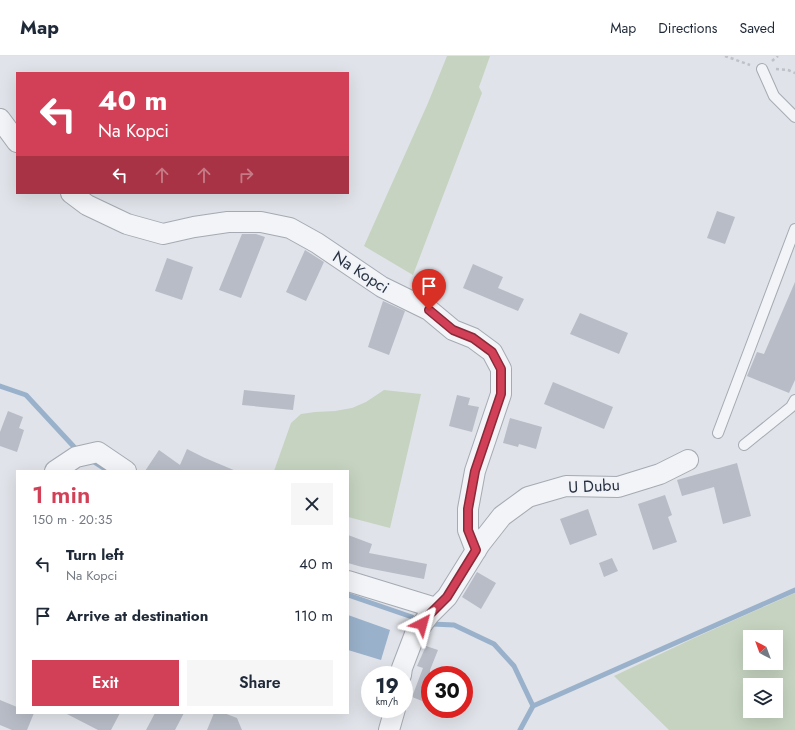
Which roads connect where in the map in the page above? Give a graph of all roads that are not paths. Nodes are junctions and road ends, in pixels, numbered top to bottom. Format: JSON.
{"nodes":[{"id":1,"x":762,"y":69,"type":"dead end"},
{"id":2,"x":795,"y":117,"type":"edge"},
{"id":3,"x":0,"y":119,"type":"edge"},
{"id":4,"x":16,"y":141,"type":"edge"},
{"id":5,"x":72,"y":194,"type":"edge"},
{"id":6,"x":795,"y":229,"type":"edge"},
{"id":7,"x":795,"y":400,"type":"edge"},
{"id":8,"x":718,"y":433,"type":"dead end"},
{"id":9,"x":744,"y":445,"type":"dead end"},
{"id":10,"x":688,"y":460,"type":"dead end"},
{"id":11,"x":56,"y":470,"type":"edge"},
{"id":12,"x":125,"y":470,"type":"edge"},
{"id":13,"x":476,"y":550,"type":"junction"},
{"id":14,"x":349,"y":581,"type":"edge"},
{"id":15,"x":436,"y":608,"type":"junction"},
{"id":16,"x":403,"y":666,"type":"edge"},
{"id":17,"x":393,"y":718,"type":"edge"},
{"id":18,"x":390,"y":730,"type":"edge"}],
"edges":[{"from":1,"to":2,"type":"lane"},
{"from":3,"to":4,"type":"street"},
{"from":5,"to":13,"type":"street","name":"Na Kopci"},
{"from":6,"to":8,"type":"lane"},
{"from":7,"to":9,"type":"lane"},
{"from":10,"to":13,"type":"street","name":"U Dubu"},
{"from":11,"to":12,"type":"street"},
{"from":13,"to":15,"type":"street","name":"U Dubu"},
{"from":14,"to":15,"type":"street"},
{"from":15,"to":16,"type":"street","name":"U Dubu"},
{"from":17,"to":18,"type":"street"}]}
